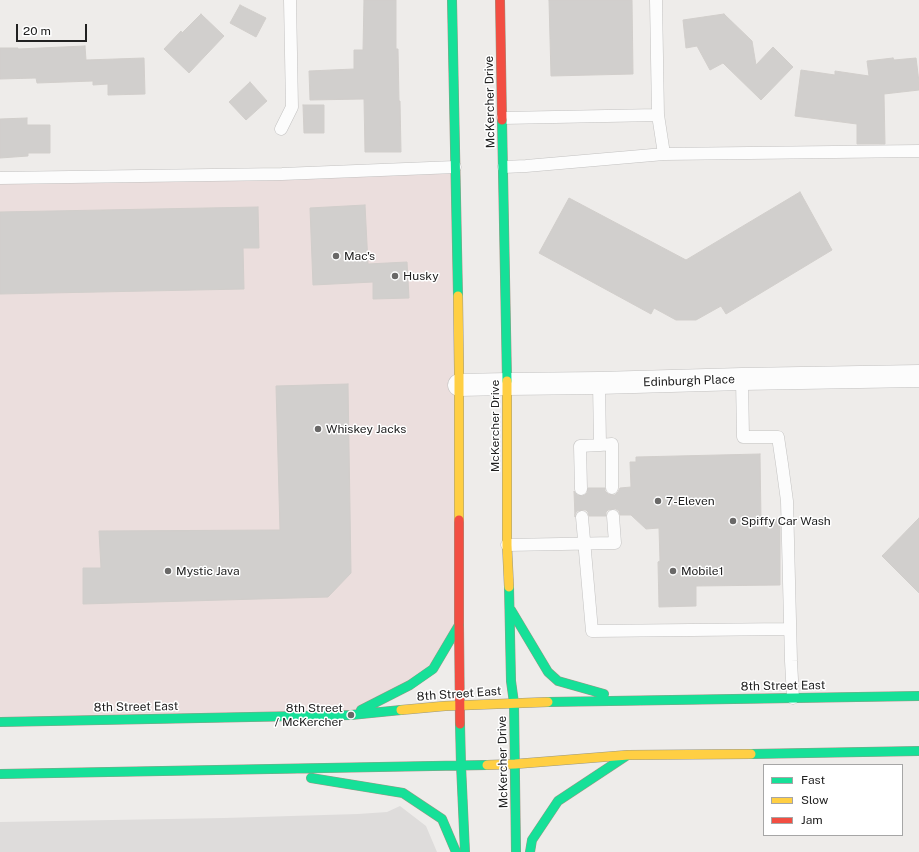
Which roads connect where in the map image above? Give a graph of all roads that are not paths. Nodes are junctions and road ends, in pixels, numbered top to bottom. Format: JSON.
{"nodes":[{"id":1,"x":290,"y":0,"type":"edge"},
{"id":2,"x":452,"y":0,"type":"edge"},
{"id":3,"x":500,"y":0,"type":"edge"},
{"id":4,"x":656,"y":0,"type":"edge"},
{"id":5,"x":658,"y":115,"type":"junction"},
{"id":6,"x":503,"y":118,"type":"junction"},
{"id":7,"x":281,"y":129,"type":"dead end"},
{"id":8,"x":919,"y":151,"type":"edge"},
{"id":9,"x":664,"y":154,"type":"junction"},
{"id":10,"x":455,"y":167,"type":"junction"},
{"id":11,"x":504,"y":167,"type":"junction"},
{"id":12,"x":0,"y":178,"type":"edge"},
{"id":13,"x":919,"y":376,"type":"edge"},
{"id":14,"x":742,"y":379,"type":"junction"},
{"id":15,"x":599,"y":383,"type":"junction"},
{"id":16,"x":507,"y":384,"type":"junction"},
{"id":17,"x":459,"y":386,"type":"junction"},
{"id":18,"x":600,"y":445,"type":"junction"},
{"id":19,"x":612,"y":488,"type":"dead end"},
{"id":20,"x":582,"y":489,"type":"dead end"},
{"id":21,"x":613,"y":516,"type":"dead end"},
{"id":22,"x":582,"y":517,"type":"dead end"},
{"id":23,"x":584,"y":544,"type":"junction"},
{"id":24,"x":507,"y":545,"type":"junction"},
{"id":25,"x":510,"y":610,"type":"junction"},
{"id":26,"x":459,"y":624,"type":"junction"},
{"id":27,"x":790,"y":629,"type":"junction"},
{"id":28,"x":919,"y":696,"type":"edge"},
{"id":29,"x":793,"y":698,"type":"junction"},
{"id":30,"x":625,"y":700,"type":"junction"},
{"id":31,"x":514,"y":703,"type":"junction"},
{"id":32,"x":461,"y":705,"type":"junction"},
{"id":33,"x":350,"y":715,"type":"junction"},
{"id":34,"x":0,"y":722,"type":"edge"},
{"id":35,"x":919,"y":751,"type":"edge"},
{"id":36,"x":628,"y":755,"type":"junction"},
{"id":37,"x":515,"y":764,"type":"junction"},
{"id":38,"x":461,"y":765,"type":"junction"},
{"id":39,"x":252,"y":769,"type":"junction"},
{"id":40,"x":0,"y":774,"type":"edge"},
{"id":41,"x":456,"y":852,"type":"edge"},
{"id":42,"x":465,"y":852,"type":"edge"},
{"id":43,"x":516,"y":852,"type":"edge"},
{"id":44,"x":530,"y":852,"type":"edge"}],
"edges":[{"from":1,"to":7,"type":"lane"},
{"from":2,"to":10,"type":"main road"},
{"from":3,"to":6,"type":"main road","name":"McKercher Drive"},
{"from":4,"to":5,"type":"lane"},
{"from":5,"to":6,"type":"lane"},
{"from":5,"to":9,"type":"lane"},
{"from":6,"to":11,"type":"main road","name":"McKercher Drive"},
{"from":8,"to":9,"type":"lane"},
{"from":9,"to":11,"type":"lane"},
{"from":10,"to":12,"type":"lane"},
{"from":10,"to":17,"type":"main road"},
{"from":11,"to":16,"type":"main road","name":"McKercher Drive"},
{"from":13,"to":14,"type":"street","name":"Edinburgh Place"},
{"from":14,"to":15,"type":"street","name":"Edinburgh Place"},
{"from":14,"to":27,"type":"lane"},
{"from":15,"to":16,"type":"street","name":"Edinburgh Place"},
{"from":15,"to":18,"type":"lane"},
{"from":16,"to":17,"type":"street","name":"Edinburgh Place"},
{"from":16,"to":24,"type":"main road","name":"McKercher Drive"},
{"from":17,"to":26,"type":"main road"},
{"from":18,"to":19,"type":"lane"},
{"from":18,"to":20,"type":"lane"},
{"from":21,"to":23,"type":"lane"},
{"from":22,"to":23,"type":"lane"},
{"from":23,"to":24,"type":"lane"},
{"from":23,"to":27,"type":"lane"},
{"from":24,"to":25,"type":"main road","name":"McKercher Drive"},
{"from":25,"to":30,"type":"main road"},
{"from":25,"to":31,"type":"main road","name":"McKercher Drive"},
{"from":26,"to":32,"type":"main road"},
{"from":26,"to":33,"type":"main road"},
{"from":27,"to":29,"type":"lane"},
{"from":28,"to":29,"type":"main road","name":"8th Street East"},
{"from":29,"to":30,"type":"main road","name":"8th Street East"},
{"from":30,"to":31,"type":"main road","name":"8th Street East"},
{"from":31,"to":32,"type":"main road","name":"8th Street East"},
{"from":31,"to":37,"type":"main road","name":"McKercher Drive"},
{"from":32,"to":33,"type":"main road","name":"8th Street East"},
{"from":32,"to":38,"type":"main road"},
{"from":33,"to":34,"type":"main road","name":"8th Street East"},
{"from":35,"to":36,"type":"main road"},
{"from":36,"to":37,"type":"main road"},
{"from":36,"to":44,"type":"main road"},
{"from":37,"to":38,"type":"main road"},
{"from":37,"to":43,"type":"main road","name":"McKercher Drive"},
{"from":38,"to":39,"type":"main road"},
{"from":38,"to":42,"type":"main road"},
{"from":39,"to":40,"type":"main road"},
{"from":39,"to":41,"type":"main road"}]}
